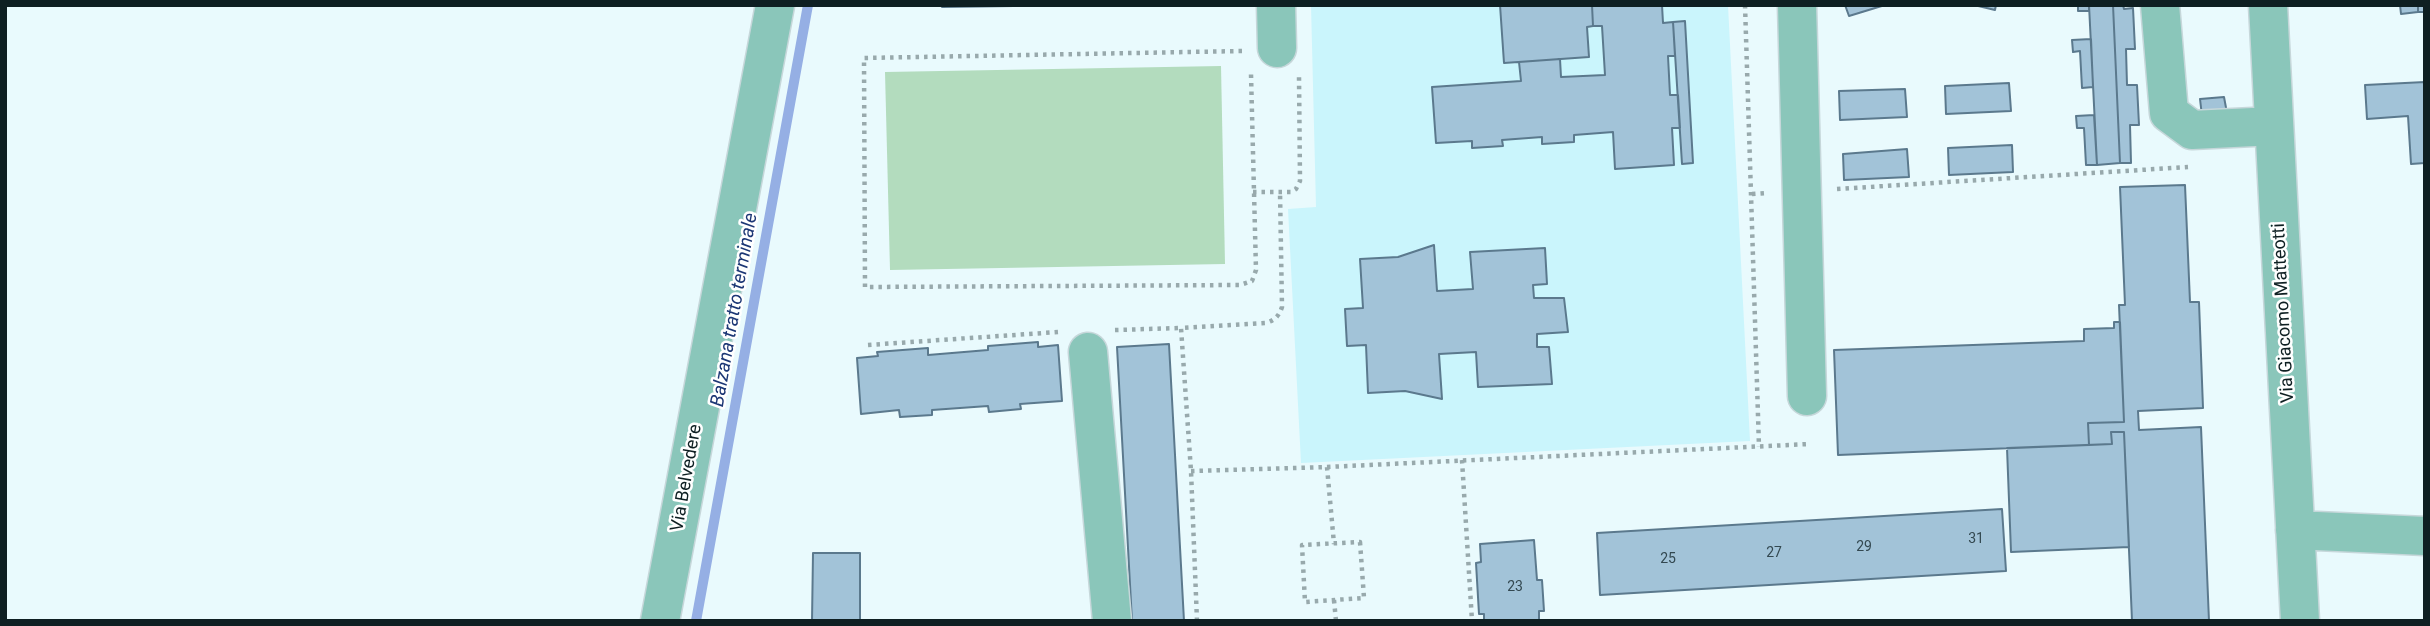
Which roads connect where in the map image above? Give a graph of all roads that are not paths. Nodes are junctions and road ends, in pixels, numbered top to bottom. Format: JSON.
{"nodes":[{"id":1,"x":775,"y":5,"type":"edge"},
{"id":2,"x":1276,"y":5,"type":"edge"},
{"id":3,"x":1797,"y":5,"type":"edge"},
{"id":4,"x":2160,"y":5,"type":"edge"},
{"id":5,"x":2268,"y":5,"type":"edge"},
{"id":6,"x":1276,"y":57,"type":"road end"},
{"id":7,"x":2274,"y":126,"type":"junction"},
{"id":8,"x":1088,"y":338,"type":"road end"},
{"id":9,"x":1807,"y":396,"type":"dead end"},
{"id":10,"x":2295,"y":530,"type":"junction"},
{"id":11,"x":2425,"y":536,"type":"edge"},
{"id":12,"x":660,"y":621,"type":"edge"},
{"id":13,"x":1112,"y":621,"type":"edge"},
{"id":14,"x":2300,"y":621,"type":"edge"}],
"edges":[{"from":1,"to":12,"type":"street","name":"Via Belvedere"},
{"from":2,"to":6,"type":"street"},
{"from":3,"to":9,"type":"street"},
{"from":4,"to":7,"type":"street"},
{"from":5,"to":7,"type":"street","name":"Via Giacomo Matteotti"},
{"from":7,"to":10,"type":"street","name":"Via Giacomo Matteotti"},
{"from":8,"to":13,"type":"street"},
{"from":10,"to":11,"type":"street"},
{"from":10,"to":14,"type":"street","name":"Via Giacomo Matteotti"}]}
